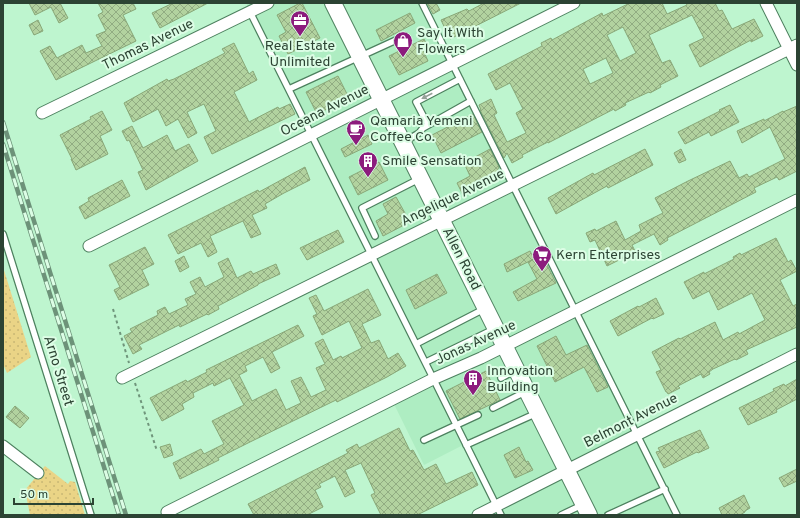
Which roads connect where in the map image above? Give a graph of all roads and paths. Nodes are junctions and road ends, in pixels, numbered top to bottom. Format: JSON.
{"nodes":[{"id":1,"x":268,"y":3,"type":"edge"},
{"id":2,"x":334,"y":3,"type":"edge"},
{"id":3,"x":422,"y":3,"type":"edge"},
{"id":4,"x":574,"y":3,"type":"edge"},
{"id":5,"x":766,"y":3,"type":"edge"},
{"id":6,"x":250,"y":12,"type":"junction"},
{"id":7,"x":406,"y":36,"type":"dead end"},
{"id":8,"x":793,"y":47,"type":"edge"},
{"id":9,"x":360,"y":56,"type":"junction"},
{"id":10,"x":452,"y":64,"type":"junction"},
{"id":11,"x":797,"y":65,"type":"edge"},
{"id":12,"x":460,"y":80,"type":"junction"},
{"id":13,"x":289,"y":89,"type":"junction"},
{"id":14,"x":382,"y":99,"type":"junction"},
{"id":15,"x":471,"y":101,"type":"junction"},
{"id":16,"x":42,"y":113,"type":"dead end"},
{"id":17,"x":428,"y":125,"type":"junction"},
{"id":18,"x":312,"y":134,"type":"junction"},
{"id":19,"x":404,"y":142,"type":"junction"},
{"id":20,"x":420,"y":178,"type":"junction"},
{"id":21,"x":513,"y":186,"type":"junction"},
{"id":22,"x":797,"y":200,"type":"edge"},
{"id":23,"x":442,"y":221,"type":"junction"},
{"id":24,"x":3,"y":234,"type":"edge"},
{"id":25,"x":375,"y":236,"type":"dead end"},
{"id":26,"x":90,"y":246,"type":"dead end"},
{"id":27,"x":372,"y":256,"type":"junction"},
{"id":28,"x":486,"y":308,"type":"junction"},
{"id":29,"x":576,"y":311,"type":"junction"},
{"id":30,"x":496,"y":328,"type":"junction"},
{"id":31,"x":416,"y":344,"type":"junction"},
{"id":32,"x":505,"y":346,"type":"junction"},
{"id":33,"x":797,"y":354,"type":"edge"},
{"id":34,"x":426,"y":362,"type":"junction"},
{"id":35,"x":517,"y":370,"type":"junction"},
{"id":36,"x":122,"y":378,"type":"dead end"},
{"id":37,"x":500,"y":378,"type":"dead end"},
{"id":38,"x":433,"y":379,"type":"junction"},
{"id":39,"x":528,"y":390,"type":"junction"},
{"id":40,"x":493,"y":408,"type":"dead end"},
{"id":41,"x":538,"y":412,"type":"junction"},
{"id":42,"x":478,"y":415,"type":"dead end"},
{"id":43,"x":456,"y":425,"type":"junction"},
{"id":44,"x":637,"y":435,"type":"junction"},
{"id":45,"x":424,"y":440,"type":"dead end"},
{"id":46,"x":3,"y":446,"type":"edge"},
{"id":47,"x":466,"y":446,"type":"junction"},
{"id":48,"x":568,"y":470,"type":"junction"},
{"id":49,"x":38,"y":473,"type":"dead end"},
{"id":50,"x":664,"y":489,"type":"junction"},
{"id":51,"x":586,"y":509,"type":"edge"},
{"id":52,"x":498,"y":510,"type":"edge"},
{"id":53,"x":167,"y":512,"type":"dead end"},
{"id":54,"x":90,"y":515,"type":"edge"},
{"id":55,"x":478,"y":515,"type":"edge"},
{"id":56,"x":561,"y":515,"type":"edge"},
{"id":57,"x":608,"y":515,"type":"edge"},
{"id":58,"x":677,"y":515,"type":"edge"}],
"edges":[{"from":1,"to":6,"type":"street","name":"Thomas Avenue"},
{"from":2,"to":9,"type":"main road","name":"Allen Road"},
{"from":3,"to":10,"type":"lane"},
{"from":4,"to":10,"type":"street","name":"Oceana Avenue"},
{"from":5,"to":8,"type":"street"},
{"from":6,"to":13,"type":"lane"},
{"from":6,"to":16,"type":"street","name":"Thomas Avenue"},
{"from":7,"to":9,"type":"lane"},
{"from":8,"to":11,"type":"street"},
{"from":8,"to":21,"type":"street","name":"Angelique Avenue"},
{"from":9,"to":13,"type":"lane"},
{"from":9,"to":14,"type":"main road","name":"Allen Road"},
{"from":10,"to":12,"type":"lane"},
{"from":10,"to":14,"type":"street","name":"Oceana Avenue"},
{"from":12,"to":15,"type":"lane"},
{"from":12,"to":17,"type":"lane","one_way":true},
{"from":13,"to":18,"type":"lane"},
{"from":14,"to":18,"type":"street","name":"Oceana Avenue"},
{"from":14,"to":19,"type":"main road","name":"Allen Road"},
{"from":15,"to":17,"type":"lane"},
{"from":15,"to":21,"type":"lane"},
{"from":17,"to":19,"type":"lane"},
{"from":18,"to":26,"type":"street","name":"Oceana Avenue"},
{"from":18,"to":27,"type":"lane"},
{"from":19,"to":20,"type":"main road","name":"Allen Road"},
{"from":20,"to":23,"type":"main road","name":"Allen Road"},
{"from":20,"to":25,"type":"lane"},
{"from":21,"to":23,"type":"street","name":"Angelique Avenue"},
{"from":21,"to":29,"type":"lane"},
{"from":22,"to":29,"type":"street","name":"Jonas Avenue"},
{"from":23,"to":27,"type":"street","name":"Angelique Avenue"},
{"from":23,"to":28,"type":"main road","name":"Allen Road"},
{"from":24,"to":54,"type":"lane","name":"Arno Street"},
{"from":27,"to":31,"type":"lane"},
{"from":27,"to":36,"type":"street","name":"Angelique Avenue"},
{"from":28,"to":30,"type":"main road","name":"Allen Road"},
{"from":28,"to":31,"type":"lane"},
{"from":29,"to":32,"type":"street","name":"Jonas Avenue"},
{"from":29,"to":44,"type":"lane"},
{"from":30,"to":32,"type":"main road","name":"Allen Road"},
{"from":30,"to":34,"type":"lane"},
{"from":31,"to":34,"type":"lane"},
{"from":32,"to":35,"type":"main road","name":"Allen Road"},
{"from":32,"to":38,"type":"street","name":"Jonas Avenue"},
{"from":33,"to":44,"type":"street","name":"Belmont Avenue"},
{"from":34,"to":38,"type":"lane"},
{"from":35,"to":37,"type":"lane"},
{"from":35,"to":39,"type":"main road","name":"Allen Road"},
{"from":38,"to":43,"type":"lane"},
{"from":38,"to":53,"type":"street","name":"Jonas Avenue"},
{"from":39,"to":40,"type":"lane"},
{"from":39,"to":41,"type":"main road","name":"Allen Road"},
{"from":41,"to":47,"type":"lane"},
{"from":41,"to":48,"type":"main road","name":"Allen Road"},
{"from":42,"to":43,"type":"lane"},
{"from":43,"to":45,"type":"lane"},
{"from":43,"to":47,"type":"lane"},
{"from":44,"to":48,"type":"street","name":"Belmont Avenue"},
{"from":44,"to":50,"type":"lane"},
{"from":46,"to":49,"type":"street"},
{"from":47,"to":52,"type":"lane"},
{"from":48,"to":51,"type":"main road","name":"Allen Road"},
{"from":48,"to":52,"type":"street","name":"Belmont Avenue"},
{"from":50,"to":57,"type":"lane"},
{"from":50,"to":58,"type":"lane"},
{"from":51,"to":56,"type":"lane"},
{"from":52,"to":55,"type":"street","name":"Belmont Avenue"}]}
